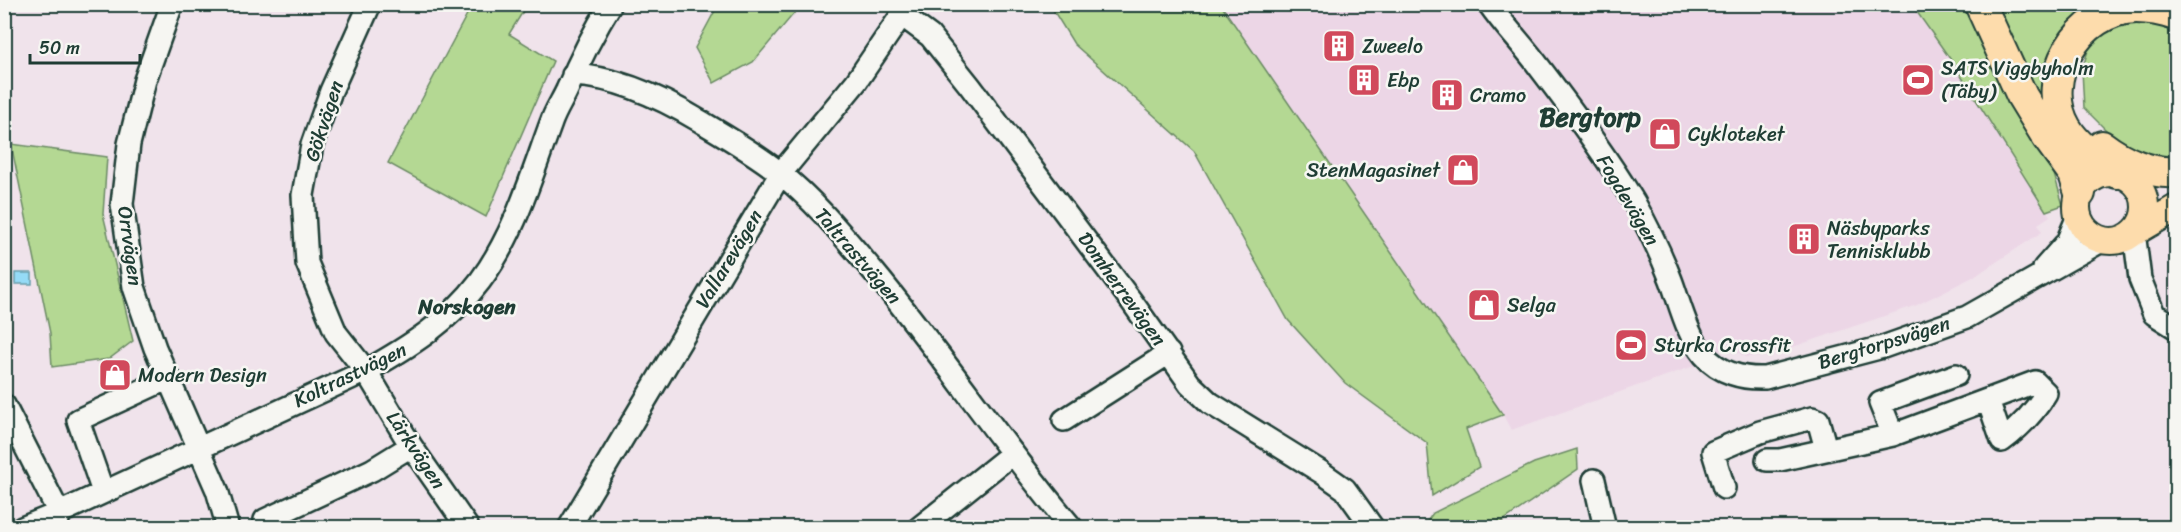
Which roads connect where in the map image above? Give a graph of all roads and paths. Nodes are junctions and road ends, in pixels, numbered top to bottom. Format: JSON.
{"nodes":[{"id":1,"x":172,"y":4,"type":"edge"},
{"id":2,"x":370,"y":4,"type":"edge"},
{"id":3,"x":611,"y":4,"type":"edge"},
{"id":4,"x":1489,"y":4,"type":"edge"},
{"id":5,"x":1980,"y":4,"type":"edge"},
{"id":6,"x":906,"y":10,"type":"edge"},
{"id":7,"x":2176,"y":15,"type":"edge"},
{"id":8,"x":2078,"y":38,"type":"junction"},
{"id":9,"x":573,"y":75,"type":"junction"},
{"id":10,"x":2176,"y":172,"type":"edge"},
{"id":11,"x":781,"y":173,"type":"junction"},
{"id":12,"x":2126,"y":178,"type":"junction"},
{"id":13,"x":2176,"y":191,"type":"edge"},
{"id":14,"x":2079,"y":205,"type":"junction"},
{"id":15,"x":2176,"y":208,"type":"edge"},
{"id":16,"x":2134,"y":232,"type":"junction"},
{"id":17,"x":2103,"y":240,"type":"junction"},
{"id":18,"x":2031,"y":281,"type":"junction"},
{"id":19,"x":2176,"y":328,"type":"edge"},
{"id":20,"x":1168,"y":353,"type":"junction"},
{"id":21,"x":366,"y":370,"type":"junction"},
{"id":22,"x":1730,"y":372,"type":"joint"},
{"id":23,"x":1956,"y":375,"type":"dead end"},
{"id":24,"x":169,"y":378,"type":"junction"},
{"id":25,"x":1988,"y":400,"type":"dead end"},
{"id":26,"x":4,"y":405,"type":"edge"},
{"id":27,"x":1064,"y":420,"type":"dead end"},
{"id":28,"x":1893,"y":435,"type":"junction"},
{"id":29,"x":411,"y":446,"type":"junction"},
{"id":30,"x":200,"y":447,"type":"junction"},
{"id":31,"x":1826,"y":449,"type":"junction"},
{"id":32,"x":1012,"y":453,"type":"junction"},
{"id":33,"x":1767,"y":460,"type":"dead end"},
{"id":34,"x":1594,"y":480,"type":"dead end"},
{"id":35,"x":1724,"y":488,"type":"dead end"},
{"id":36,"x":103,"y":492,"type":"junction"},
{"id":37,"x":58,"y":520,"type":"edge"},
{"id":38,"x":265,"y":520,"type":"dead end"},
{"id":39,"x":227,"y":527,"type":"edge"},
{"id":40,"x":22,"y":528,"type":"edge"},
{"id":41,"x":468,"y":528,"type":"edge"},
{"id":42,"x":569,"y":528,"type":"edge"},
{"id":43,"x":919,"y":528,"type":"edge"},
{"id":44,"x":1072,"y":528,"type":"edge"},
{"id":45,"x":1373,"y":528,"type":"edge"},
{"id":46,"x":1605,"y":528,"type":"edge"}],
"edges":[{"from":1,"to":24,"type":"street","name":"Orrvägen"},
{"from":2,"to":21,"type":"street","name":"Gökvägen"},
{"from":3,"to":9,"type":"street","name":"Koltrastvägen"},
{"from":4,"to":22,"type":"street","name":"Fogdevägen"},
{"from":5,"to":14,"type":"highway"},
{"from":6,"to":11,"type":"street","name":"Vallarevägen"},
{"from":6,"to":20,"type":"street","name":"Domherrevägen"},
{"from":7,"to":8,"type":"highway"},
{"from":8,"to":10,"type":"highway"},
{"from":8,"to":12,"type":"highway"},
{"from":9,"to":11,"type":"street","name":"Taltrastvägen"},
{"from":9,"to":21,"type":"street","name":"Koltrastvägen"},
{"from":11,"to":32,"type":"street","name":"Taltrastvägen"},
{"from":11,"to":42,"type":"street","name":"Vallarevägen"},
{"from":12,"to":13,"type":"main road"},
{"from":12,"to":14,"type":"main road"},
{"from":12,"to":16,"type":"main road"},
{"from":14,"to":17,"type":"main road"},
{"from":14,"to":18,"type":"street","name":"Bergtorpsvägen"},
{"from":15,"to":16,"type":"main road"},
{"from":16,"to":17,"type":"main road"},
{"from":16,"to":19,"type":"street"},
{"from":17,"to":18,"type":"street","name":"Bergtorpsvägen"},
{"from":18,"to":22,"type":"street","name":"Bergtorpsvägen"},
{"from":20,"to":27,"type":"street"},
{"from":20,"to":45,"type":"street","name":"Domherrevägen"},
{"from":21,"to":29,"type":"street","name":"Lärkvägen"},
{"from":21,"to":30,"type":"street","name":"Koltrastvägen"},
{"from":23,"to":28,"type":"street"},
{"from":24,"to":30,"type":"street","name":"Orrvägen"},
{"from":24,"to":36,"type":"street"},
{"from":25,"to":28,"type":"street"},
{"from":26,"to":37,"type":"street"},
{"from":28,"to":31,"type":"street"},
{"from":29,"to":38,"type":"street"},
{"from":29,"to":41,"type":"street","name":"Lärkvägen"},
{"from":30,"to":36,"type":"street","name":"Koltrastvägen"},
{"from":30,"to":39,"type":"street","name":"Orrvägen"},
{"from":31,"to":33,"type":"street"},
{"from":31,"to":35,"type":"street"},
{"from":32,"to":43,"type":"street"},
{"from":32,"to":44,"type":"street","name":"Taltrastvägen"},
{"from":34,"to":46,"type":"street"},
{"from":36,"to":37,"type":"street","name":"Koltrastvägen"},
{"from":37,"to":40,"type":"street","name":"Koltrastvägen"}]}
